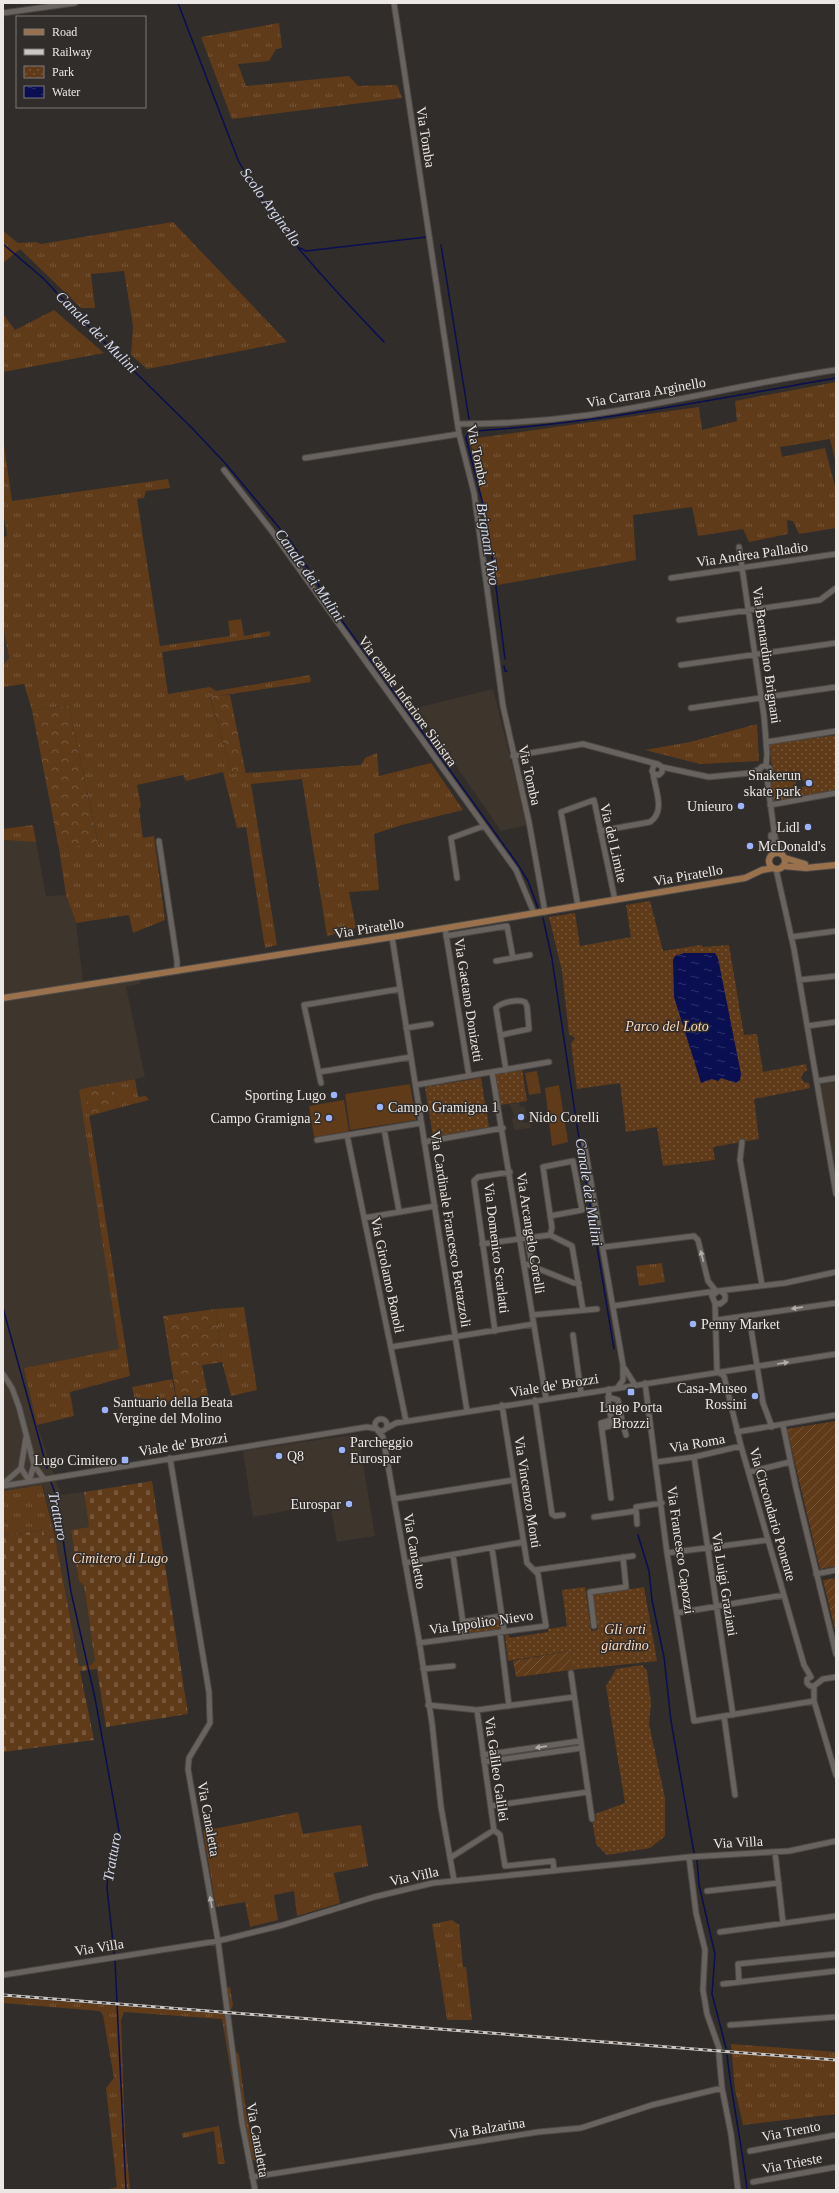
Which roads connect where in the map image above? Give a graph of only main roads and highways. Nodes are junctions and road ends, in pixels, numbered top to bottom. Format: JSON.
{"nodes":[{"id":1,"x":783,"y":856,"type":"junction"},
{"id":2,"x":770,"y":857,"type":"junction"},
{"id":3,"x":836,"y":861,"type":"edge"},
{"id":4,"x":836,"y":865,"type":"edge"},
{"id":5,"x":778,"y":868,"type":"junction"},
{"id":6,"x":738,"y":879,"type":"junction"},
{"id":7,"x":3,"y":998,"type":"edge"}],
"edges":[{"from":1,"to":2,"type":"main road"},
{"from":1,"to":3,"type":"main road"},
{"from":1,"to":5,"type":"main road"},
{"from":2,"to":5,"type":"main road"},
{"from":2,"to":6,"type":"main road","name":"Via Piratello"},
{"from":4,"to":5,"type":"main road","name":"Via Piratello"},
{"from":5,"to":6,"type":"main road","name":"Via Piratello"},
{"from":6,"to":7,"type":"main road","name":"Via Piratello"}]}
